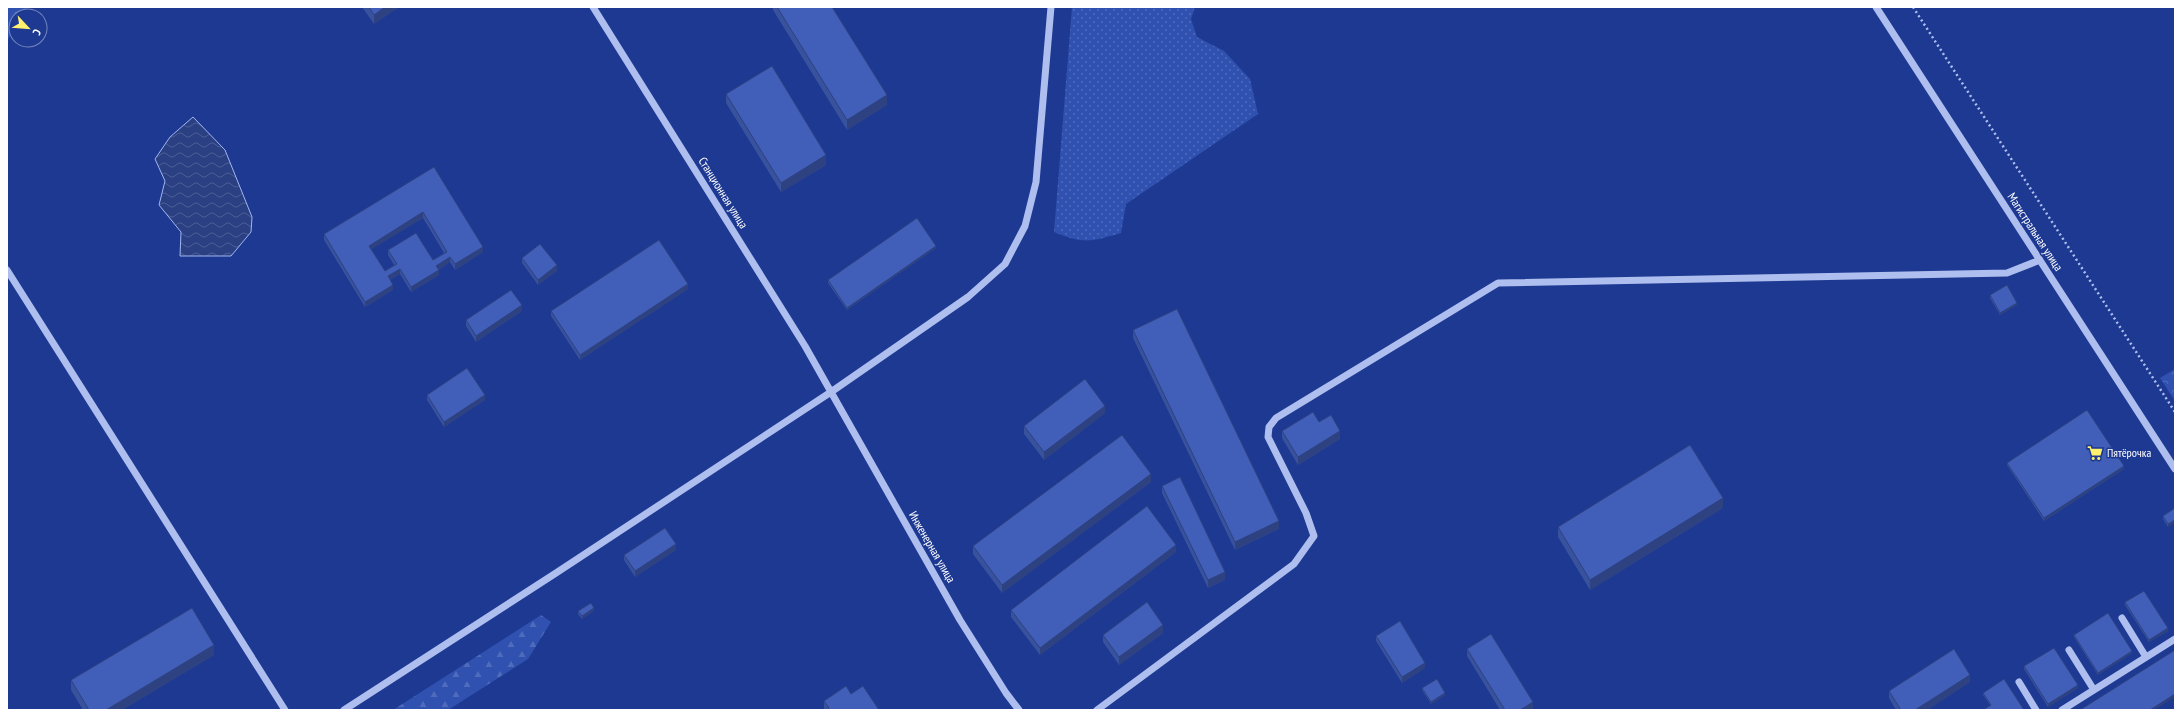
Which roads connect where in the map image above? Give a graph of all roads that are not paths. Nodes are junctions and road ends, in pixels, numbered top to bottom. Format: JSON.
{"nodes":[{"id":1,"x":593,"y":7,"type":"edge"},
{"id":2,"x":1051,"y":7,"type":"edge"},
{"id":3,"x":1876,"y":7,"type":"edge"},
{"id":4,"x":2040,"y":260,"type":"junction"},
{"id":5,"x":7,"y":270,"type":"edge"},
{"id":6,"x":831,"y":392,"type":"junction"},
{"id":7,"x":2175,"y":470,"type":"edge"},
{"id":8,"x":2122,"y":618,"type":"dead end"},
{"id":9,"x":2175,"y":639,"type":"edge"},
{"id":10,"x":2069,"y":650,"type":"dead end"},
{"id":11,"x":2146,"y":657,"type":"junction"},
{"id":12,"x":2019,"y":682,"type":"dead end"},
{"id":13,"x":2094,"y":690,"type":"junction"},
{"id":14,"x":285,"y":710,"type":"edge"},
{"id":15,"x":344,"y":710,"type":"edge"},
{"id":16,"x":1019,"y":710,"type":"edge"},
{"id":17,"x":1097,"y":710,"type":"edge"},
{"id":18,"x":2036,"y":710,"type":"edge"},
{"id":19,"x":2062,"y":710,"type":"edge"}],
"edges":[{"from":1,"to":6,"type":"street","name":"Станционная улица"},
{"from":2,"to":6,"type":"street"},
{"from":3,"to":4,"type":"street","name":"Магистральная улица"},
{"from":4,"to":7,"type":"street","name":"Магистральная улица"},
{"from":4,"to":17,"type":"street"},
{"from":5,"to":14,"type":"street"},
{"from":6,"to":15,"type":"street"},
{"from":6,"to":16,"type":"street","name":"Инженерная улица"},
{"from":8,"to":11,"type":"street"},
{"from":9,"to":11,"type":"street"},
{"from":10,"to":13,"type":"street"},
{"from":11,"to":13,"type":"street"},
{"from":12,"to":18,"type":"street"},
{"from":13,"to":19,"type":"street"}]}
